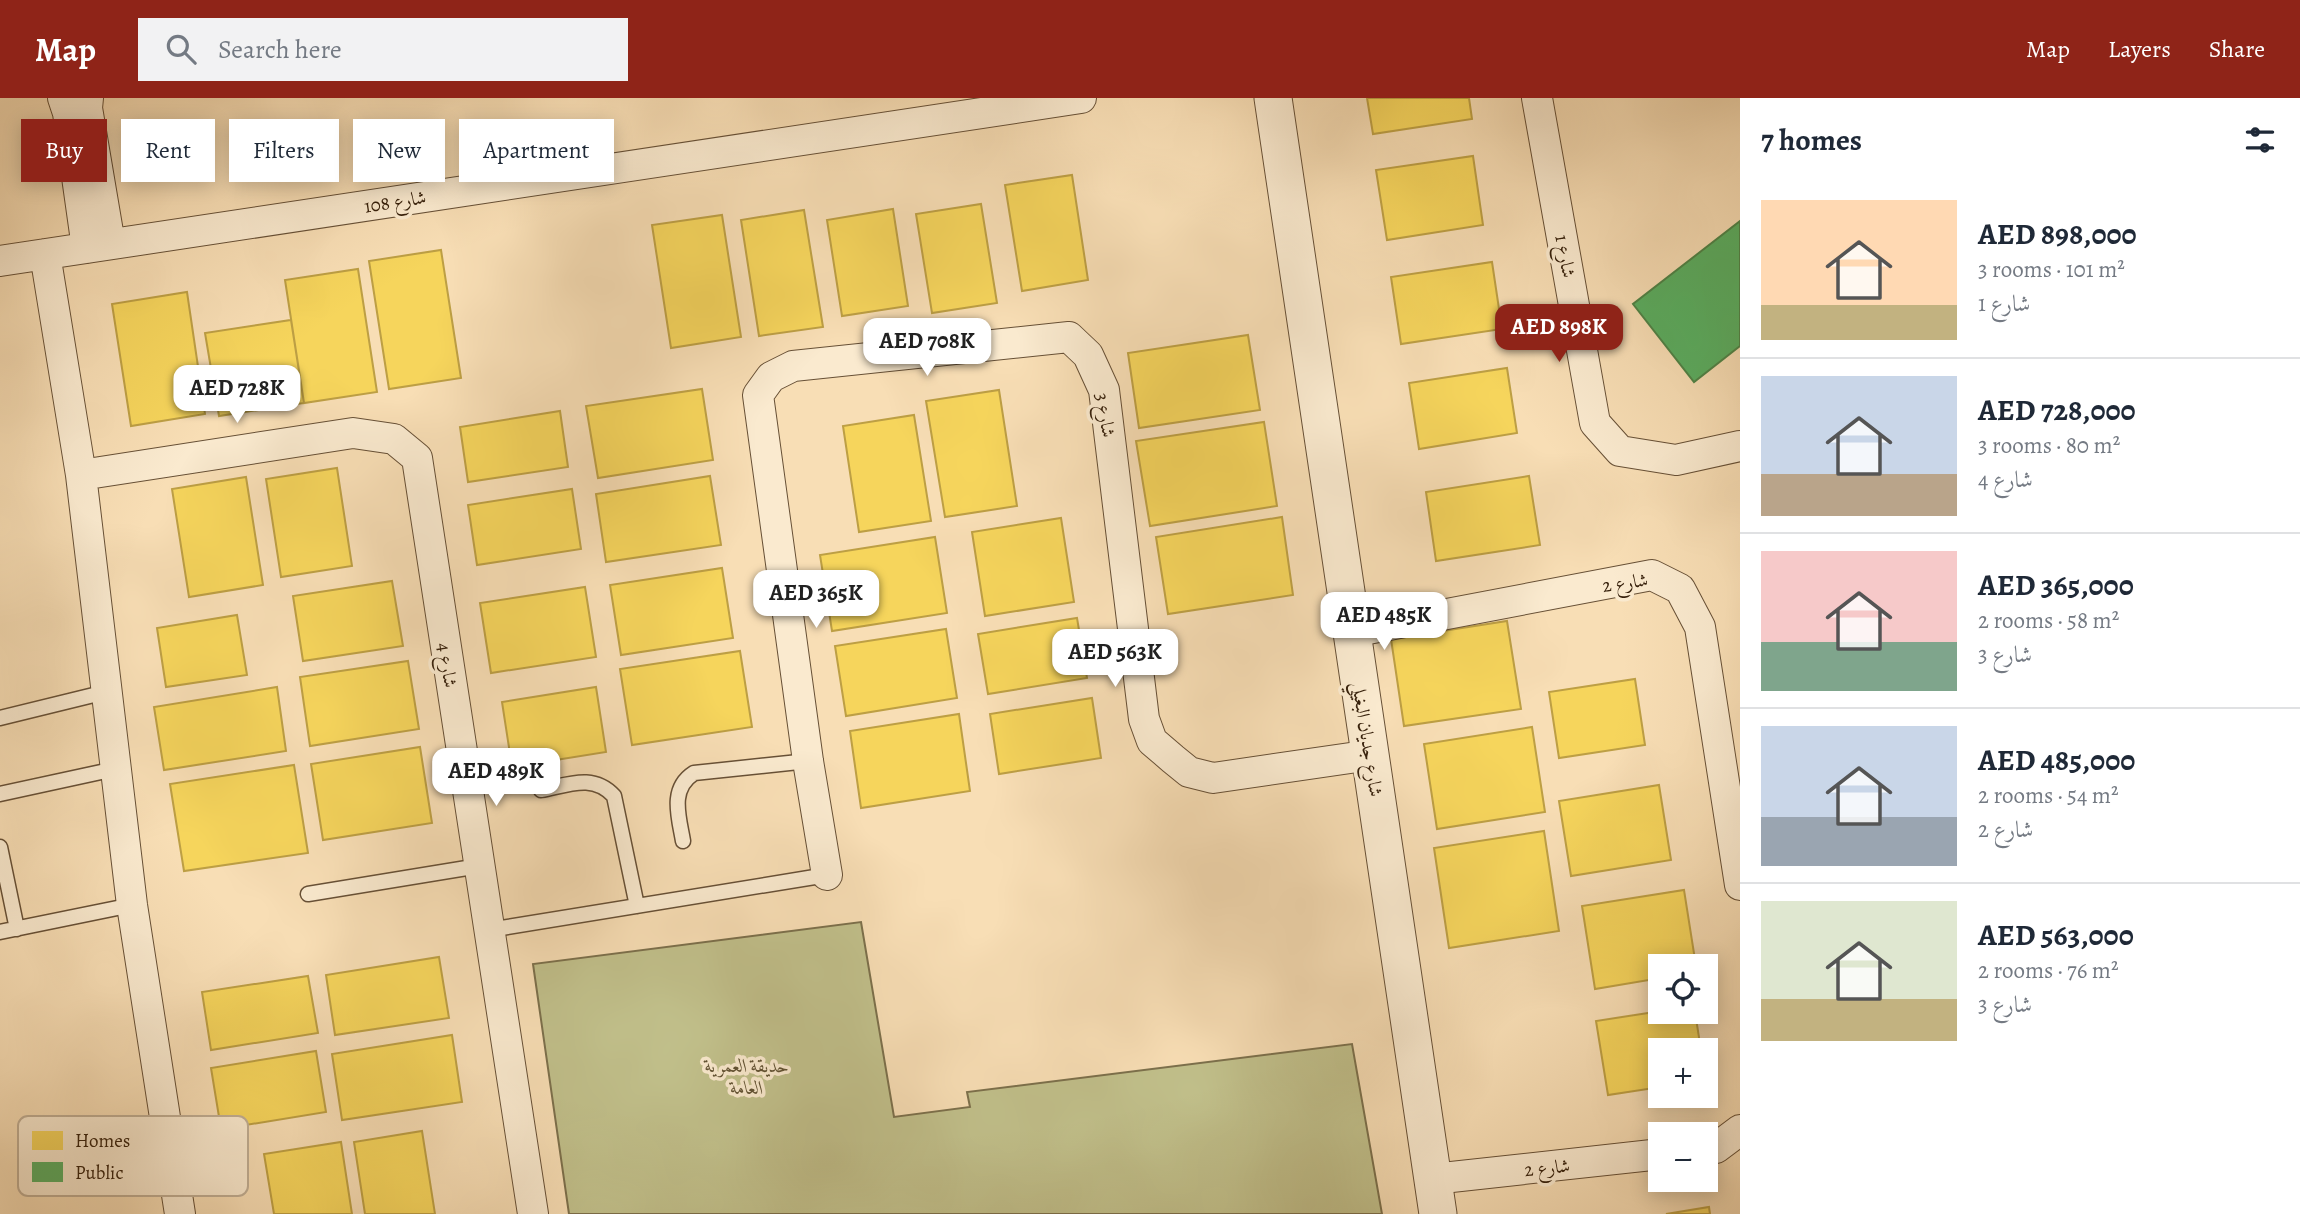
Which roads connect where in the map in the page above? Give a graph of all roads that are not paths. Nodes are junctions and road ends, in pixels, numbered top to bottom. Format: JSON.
{"nodes":[{"id":1,"x":63,"y":98,"type":"edge"},
{"id":2,"x":88,"y":98,"type":"edge"},
{"id":3,"x":1081,"y":98,"type":"edge"},
{"id":4,"x":1273,"y":98,"type":"edge"},
{"id":5,"x":1537,"y":98,"type":"edge"},
{"id":6,"x":99,"y":246,"type":"junction"},
{"id":7,"x":45,"y":254,"type":"junction"},
{"id":8,"x":0,"y":261,"type":"edge"},
{"id":9,"x":1740,"y":446,"type":"edge"},
{"id":10,"x":81,"y":475,"type":"junction"},
{"id":11,"x":1352,"y":632,"type":"junction"},
{"id":12,"x":106,"y":692,"type":"junction"},
{"id":13,"x":0,"y":718,"type":"edge"},
{"id":14,"x":1371,"y":755,"type":"junction"},
{"id":15,"x":808,"y":761,"type":"junction"},
{"id":16,"x":115,"y":769,"type":"junction"},
{"id":17,"x":541,"y":790,"type":"dead end"},
{"id":18,"x":0,"y":794,"type":"edge"},
{"id":19,"x":683,"y":841,"type":"dead end"},
{"id":20,"x":0,"y":847,"type":"edge"},
{"id":21,"x":479,"y":866,"type":"junction"},
{"id":22,"x":827,"y":875,"type":"joint"},
{"id":23,"x":1740,"y":885,"type":"edge"},
{"id":24,"x":308,"y":894,"type":"dead end"},
{"id":25,"x":132,"y":905,"type":"junction"},
{"id":26,"x":637,"y":906,"type":"junction"},
{"id":27,"x":17,"y":929,"type":"junction"},
{"id":28,"x":489,"y":930,"type":"junction"},
{"id":29,"x":0,"y":932,"type":"edge"},
{"id":30,"x":165,"y":1116,"type":"edge"},
{"id":31,"x":1740,"y":1130,"type":"edge"},
{"id":32,"x":1718,"y":1146,"type":"edge"},
{"id":33,"x":1648,"y":1156,"type":"edge"},
{"id":34,"x":177,"y":1196,"type":"edge"},
{"id":35,"x":1436,"y":1197,"type":"edge"},
{"id":36,"x":180,"y":1214,"type":"edge"},
{"id":37,"x":533,"y":1214,"type":"edge"}],
"edges":[{"from":1,"to":6,"type":"street"},
{"from":2,"to":6,"type":"street"},
{"from":3,"to":6,"type":"street","name":"شارع 108"},
{"from":4,"to":11,"type":"street","name":"شارع جديان البغيلي"},
{"from":5,"to":9,"type":"street","name":"شارع 1"},
{"from":6,"to":7,"type":"street","name":"شارع 108"},
{"from":7,"to":8,"type":"street","name":"شارع 108"},
{"from":7,"to":10,"type":"street"},
{"from":10,"to":12,"type":"street"},
{"from":10,"to":21,"type":"street","name":"شارع 4"},
{"from":11,"to":14,"type":"street","name":"شارع جديان البغيلي"},
{"from":11,"to":23,"type":"street","name":"شارع 2"},
{"from":12,"to":13,"type":"lane"},
{"from":12,"to":16,"type":"street"},
{"from":14,"to":15,"type":"street","name":"شارع 3"},
{"from":14,"to":35,"type":"street","name":"شارع جديان البغيلي"},
{"from":15,"to":19,"type":"lane"},
{"from":15,"to":22,"type":"street","name":"شارع 3"},
{"from":16,"to":18,"type":"lane"},
{"from":16,"to":25,"type":"street"},
{"from":17,"to":26,"type":"lane"},
{"from":20,"to":27,"type":"lane"},
{"from":21,"to":24,"type":"lane"},
{"from":21,"to":28,"type":"street","name":"شارع 4"},
{"from":22,"to":26,"type":"lane"},
{"from":25,"to":27,"type":"lane"},
{"from":25,"to":30,"type":"street"},
{"from":26,"to":28,"type":"lane"},
{"from":27,"to":29,"type":"lane"},
{"from":28,"to":37,"type":"street","name":"شارع 4"},
{"from":31,"to":32,"type":"street"},
{"from":33,"to":35,"type":"street","name":"شارع 2"},
{"from":34,"to":36,"type":"street"}]}
